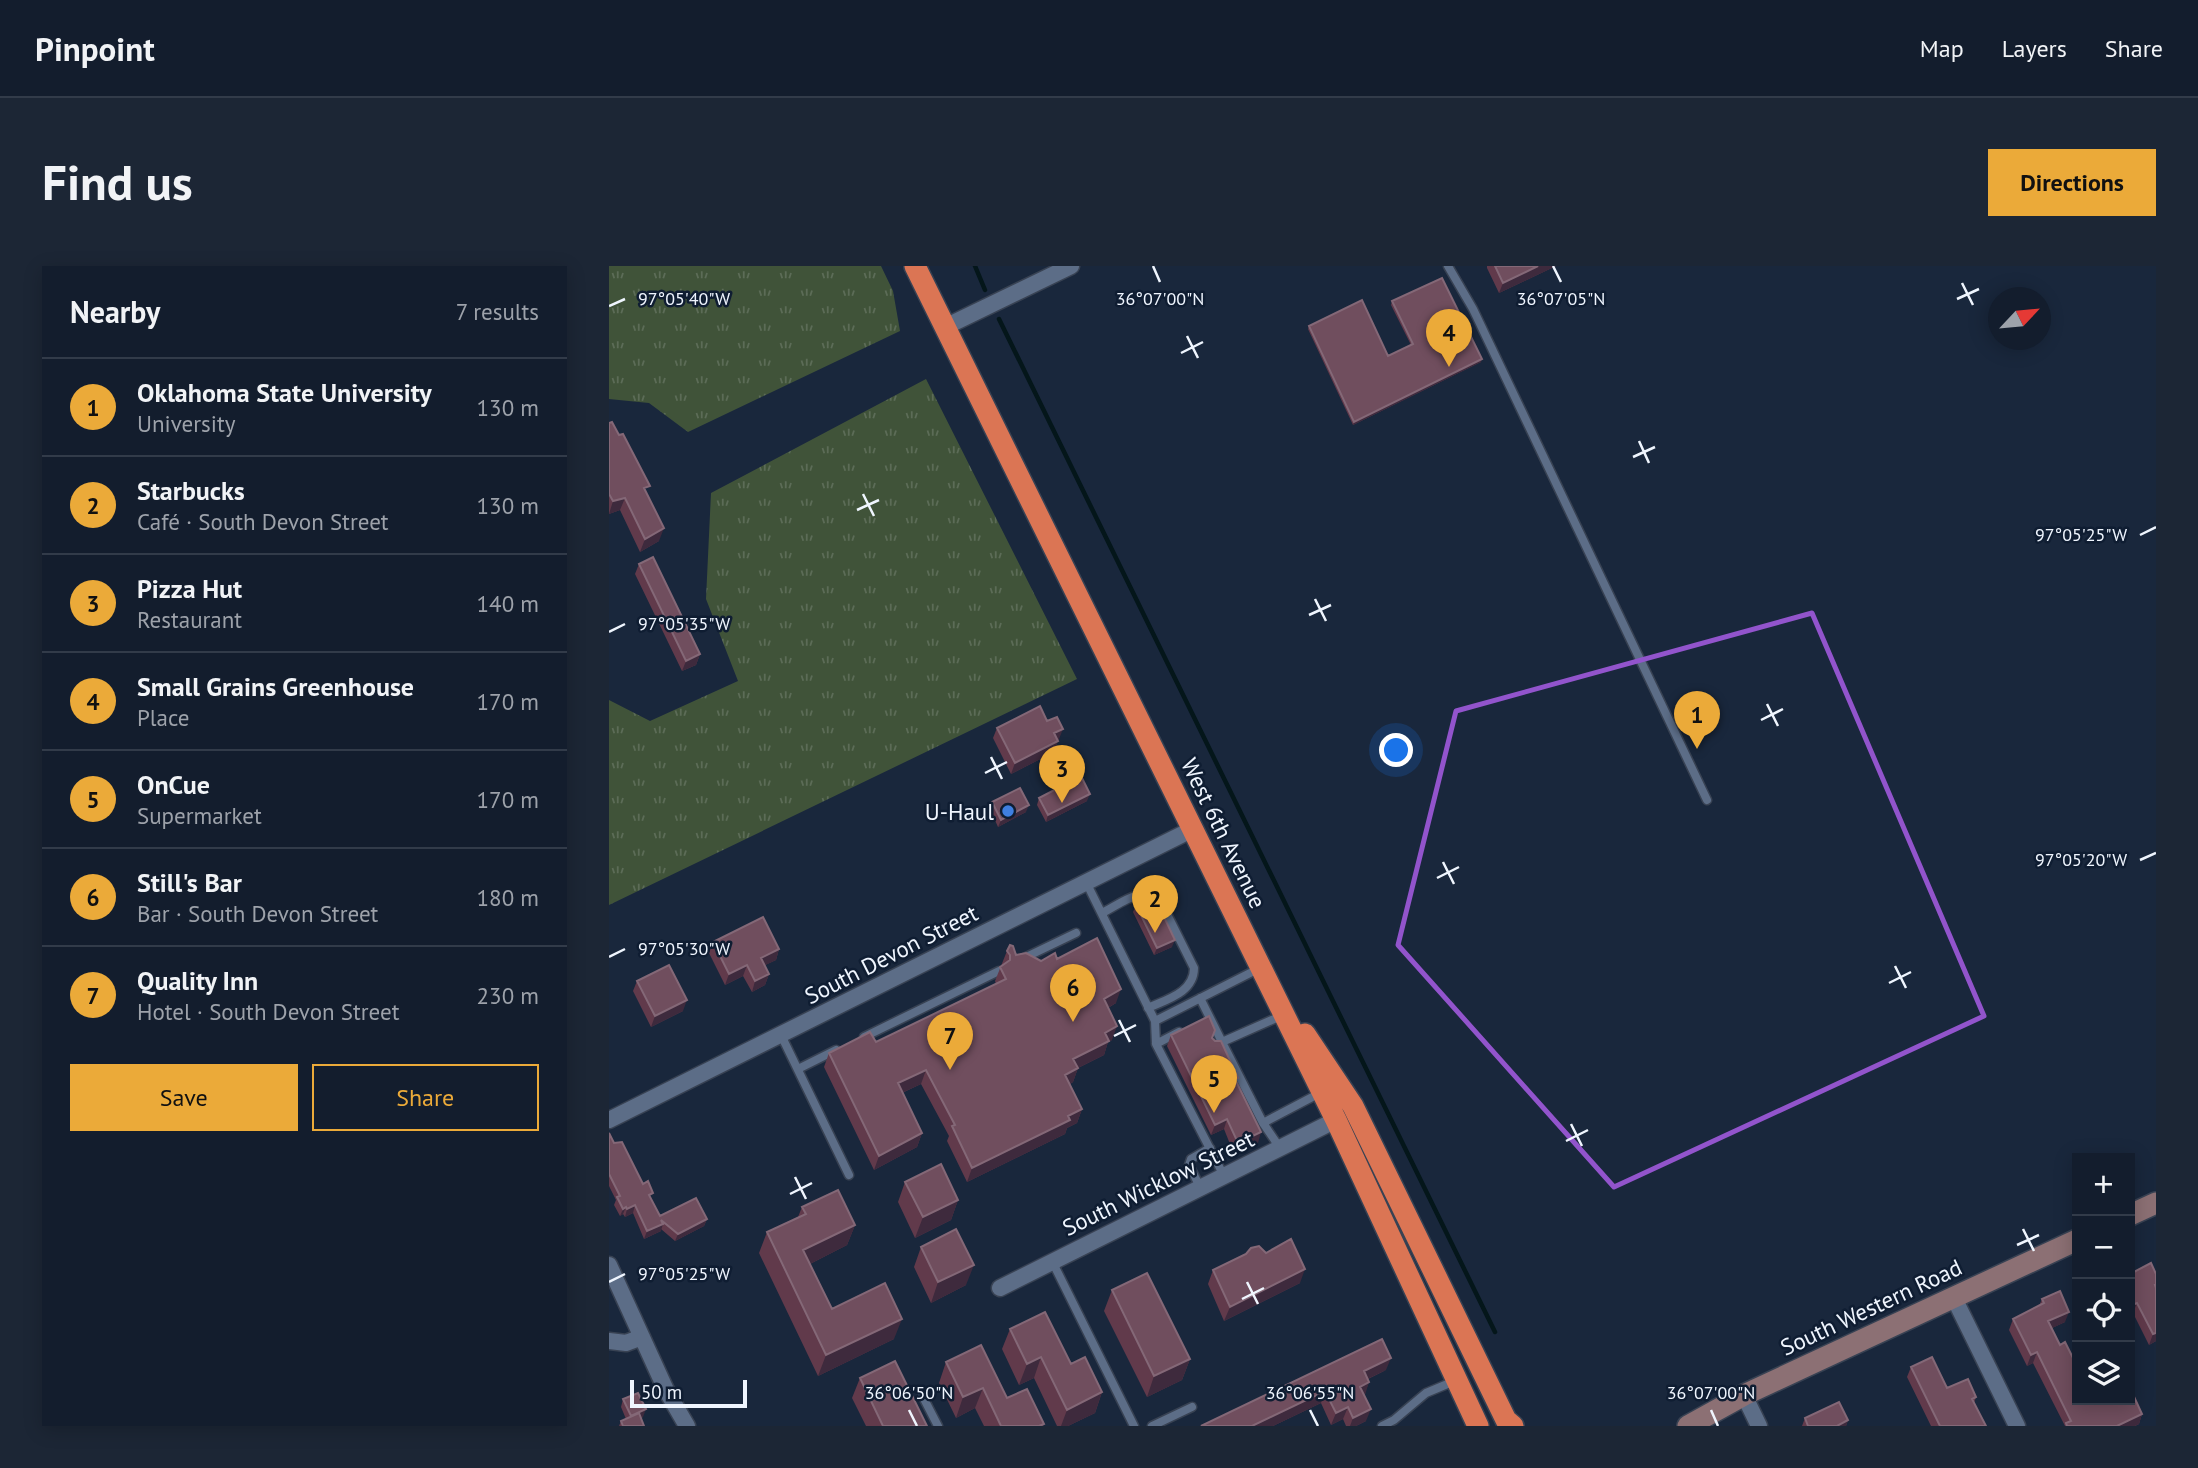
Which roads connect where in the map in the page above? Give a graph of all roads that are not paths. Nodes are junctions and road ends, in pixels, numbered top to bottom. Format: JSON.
{"nodes":[{"id":1,"x":915,"y":266,"type":"edge"},
{"id":2,"x":1072,"y":266,"type":"edge"},
{"id":3,"x":1448,"y":266,"type":"edge"},
{"id":4,"x":945,"y":327,"type":"junction"},
{"id":5,"x":1707,"y":800,"type":"dead end"},
{"id":6,"x":1193,"y":828,"type":"junction"},
{"id":7,"x":1086,"y":882,"type":"junction"},
{"id":8,"x":1102,"y":913,"type":"junction"},
{"id":9,"x":1076,"y":933,"type":"dead end"},
{"id":10,"x":1014,"y":963,"type":"edge"},
{"id":11,"x":1260,"y":968,"type":"junction"},
{"id":12,"x":999,"y":971,"type":"edge"},
{"id":13,"x":1200,"y":998,"type":"junction"},
{"id":14,"x":1149,"y":1008,"type":"junction"},
{"id":15,"x":1283,"y":1015,"type":"junction"},
{"id":16,"x":1210,"y":1017,"type":"junction"},
{"id":17,"x":1155,"y":1021,"type":"junction"},
{"id":18,"x":1199,"y":1023,"type":"edge"},
{"id":19,"x":1188,"y":1028,"type":"edge"},
{"id":20,"x":781,"y":1035,"type":"junction"},
{"id":21,"x":857,"y":1040,"type":"edge"},
{"id":22,"x":1156,"y":1044,"type":"junction"},
{"id":23,"x":1218,"y":1044,"type":"junction"},
{"id":24,"x":845,"y":1046,"type":"edge"},
{"id":25,"x":797,"y":1069,"type":"junction"},
{"id":26,"x":1322,"y":1092,"type":"junction"},
{"id":27,"x":609,"y":1120,"type":"edge"},
{"id":28,"x":1336,"y":1120,"type":"junction"},
{"id":29,"x":1263,"y":1123,"type":"junction"},
{"id":30,"x":1210,"y":1148,"type":"junction"},
{"id":31,"x":1280,"y":1148,"type":"junction"},
{"id":32,"x":849,"y":1175,"type":"dead end"},
{"id":33,"x":1224,"y":1176,"type":"junction"},
{"id":34,"x":1200,"y":1187,"type":"junction"},
{"id":35,"x":2156,"y":1203,"type":"edge"},
{"id":36,"x":2135,"y":1214,"type":"edge"},
{"id":37,"x":2072,"y":1242,"type":"edge"},
{"id":38,"x":1052,"y":1261,"type":"junction"},
{"id":39,"x":609,"y":1265,"type":"edge"},
{"id":40,"x":1000,"y":1288,"type":"dead end"},
{"id":41,"x":1954,"y":1298,"type":"junction"},
{"id":42,"x":642,"y":1337,"type":"junction"},
{"id":43,"x":609,"y":1341,"type":"edge"},
{"id":44,"x":1457,"y":1380,"type":"junction"},
{"id":45,"x":922,"y":1395,"type":"dead end"},
{"id":46,"x":1744,"y":1395,"type":"junction"},
{"id":47,"x":1192,"y":1407,"type":"dead end"},
{"id":48,"x":687,"y":1426,"type":"edge"},
{"id":49,"x":938,"y":1426,"type":"edge"},
{"id":50,"x":1134,"y":1426,"type":"edge"},
{"id":51,"x":1152,"y":1426,"type":"edge"},
{"id":52,"x":1382,"y":1426,"type":"edge"},
{"id":53,"x":1478,"y":1426,"type":"edge"},
{"id":54,"x":1513,"y":1426,"type":"edge"},
{"id":55,"x":1688,"y":1426,"type":"edge"},
{"id":56,"x":1759,"y":1426,"type":"edge"},
{"id":57,"x":2017,"y":1426,"type":"edge"}],
"edges":[{"from":1,"to":4,"type":"highway","name":"West 6th Avenue"},
{"from":2,"to":4,"type":"street"},
{"from":3,"to":5,"type":"lane"},
{"from":4,"to":6,"type":"highway","name":"West 6th Avenue"},
{"from":6,"to":7,"type":"street","name":"South Devon Street"},
{"from":6,"to":11,"type":"highway","name":"West 6th Avenue"},
{"from":7,"to":8,"type":"lane"},
{"from":7,"to":20,"type":"street","name":"South Devon Street"},
{"from":8,"to":14,"type":"lane"},
{"from":8,"to":14,"type":"lane"},
{"from":9,"to":10,"type":"lane"},
{"from":11,"to":13,"type":"lane"},
{"from":11,"to":15,"type":"highway","name":"West 6th Avenue"},
{"from":11,"to":54,"type":"highway"},
{"from":12,"to":21,"type":"lane"},
{"from":13,"to":16,"type":"lane"},
{"from":13,"to":17,"type":"lane"},
{"from":14,"to":17,"type":"lane"},
{"from":15,"to":23,"type":"lane"},
{"from":15,"to":26,"type":"highway","name":"West 6th Avenue"},
{"from":16,"to":18,"type":"lane"},
{"from":16,"to":23,"type":"lane"},
{"from":17,"to":22,"type":"lane"},
{"from":19,"to":22,"type":"lane"},
{"from":20,"to":25,"type":"lane"},
{"from":20,"to":27,"type":"street","name":"South Devon Street"},
{"from":22,"to":30,"type":"lane"},
{"from":23,"to":29,"type":"lane"},
{"from":24,"to":25,"type":"lane"},
{"from":25,"to":32,"type":"lane"},
{"from":26,"to":28,"type":"highway","name":"West 6th Avenue"},
{"from":26,"to":29,"type":"lane"},
{"from":28,"to":31,"type":"street","name":"South Wicklow Street"},
{"from":28,"to":44,"type":"highway","name":"West 6th Avenue"},
{"from":29,"to":31,"type":"lane"},
{"from":30,"to":33,"type":"lane"},
{"from":30,"to":34,"type":"lane"},
{"from":31,"to":33,"type":"street","name":"South Wicklow Street"},
{"from":33,"to":34,"type":"street","name":"South Wicklow Street"},
{"from":34,"to":38,"type":"street","name":"South Wicklow Street"},
{"from":35,"to":36,"type":"main road"},
{"from":37,"to":41,"type":"main road","name":"South Western Road"},
{"from":38,"to":40,"type":"street","name":"South Wicklow Street"},
{"from":38,"to":50,"type":"lane"},
{"from":39,"to":42,"type":"street"},
{"from":41,"to":46,"type":"main road","name":"South Western Road"},
{"from":41,"to":57,"type":"street"},
{"from":42,"to":43,"type":"street"},
{"from":42,"to":48,"type":"street"},
{"from":44,"to":52,"type":"lane"},
{"from":44,"to":53,"type":"highway","name":"West 6th Avenue"},
{"from":45,"to":49,"type":"lane"},
{"from":46,"to":55,"type":"main road","name":"South Western Road"},
{"from":46,"to":56,"type":"street"},
{"from":47,"to":51,"type":"lane"}]}
